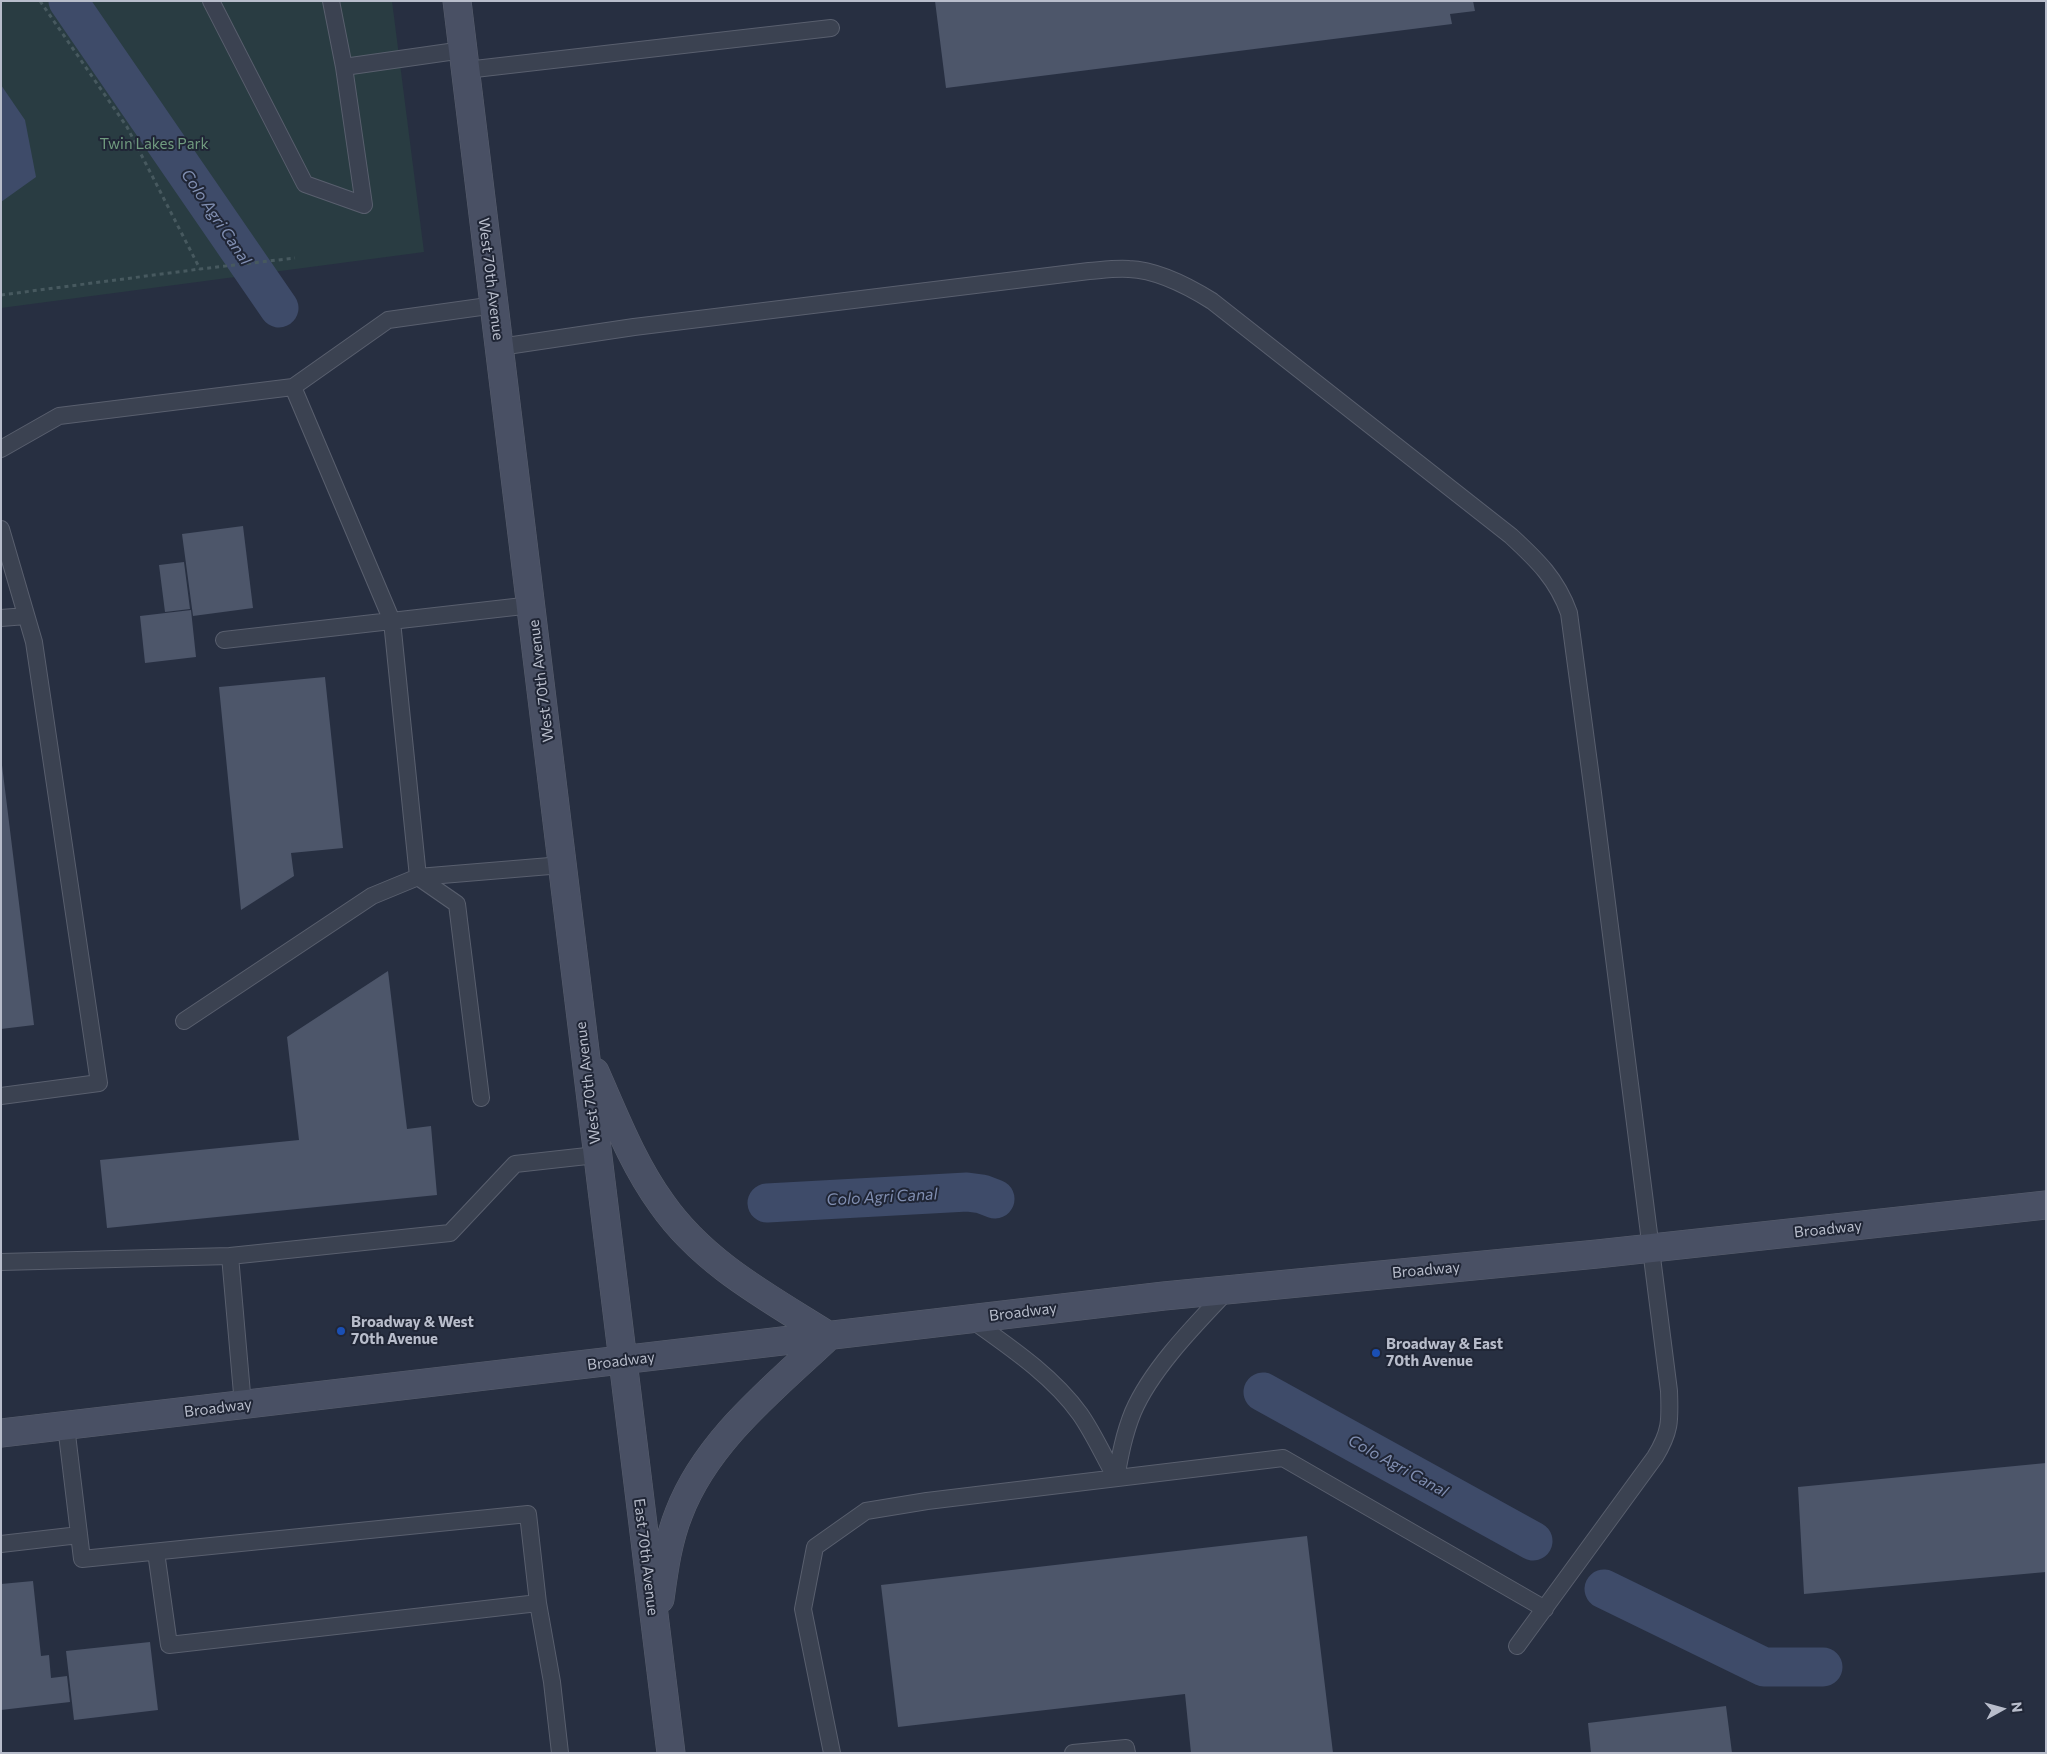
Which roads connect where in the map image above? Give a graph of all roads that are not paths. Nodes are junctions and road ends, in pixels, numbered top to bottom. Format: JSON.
{"nodes":[{"id":1,"x":211,"y":1,"type":"edge"},
{"id":2,"x":331,"y":1,"type":"edge"},
{"id":3,"x":457,"y":1,"type":"edge"},
{"id":4,"x":830,"y":28,"type":"dead end"},
{"id":5,"x":465,"y":60,"type":"junction"},
{"id":6,"x":344,"y":67,"type":"junction"},
{"id":7,"x":495,"y":305,"type":"junction"},
{"id":8,"x":500,"y":347,"type":"junction"},
{"id":9,"x":293,"y":387,"type":"junction"},
{"id":10,"x":1,"y":449,"type":"edge"},
{"id":11,"x":1,"y":529,"type":"edge"},
{"id":12,"x":532,"y":605,"type":"junction"},
{"id":13,"x":26,"y":616,"type":"junction"},
{"id":14,"x":1,"y":618,"type":"edge"},
{"id":15,"x":392,"y":621,"type":"junction"},
{"id":16,"x":224,"y":640,"type":"dead end"},
{"id":17,"x":562,"y":865,"type":"junction"},
{"id":18,"x":418,"y":878,"type":"junction"},
{"id":19,"x":184,"y":1020,"type":"dead end"},
{"id":20,"x":583,"y":1046,"type":"junction"},
{"id":21,"x":1,"y":1096,"type":"edge"},
{"id":22,"x":481,"y":1098,"type":"dead end"},
{"id":23,"x":596,"y":1155,"type":"junction"},
{"id":24,"x":2046,"y":1205,"type":"edge"},
{"id":25,"x":1652,"y":1248,"type":"junction"},
{"id":26,"x":230,"y":1256,"type":"junction"},
{"id":27,"x":1,"y":1262,"type":"edge"},
{"id":28,"x":1229,"y":1289,"type":"junction"},
{"id":29,"x":969,"y":1318,"type":"junction"},
{"id":30,"x":829,"y":1336,"type":"junction"},
{"id":31,"x":621,"y":1361,"type":"junction"},
{"id":32,"x":243,"y":1405,"type":"junction"},
{"id":33,"x":66,"y":1426,"type":"junction"},
{"id":34,"x":1,"y":1433,"type":"edge"},
{"id":35,"x":1116,"y":1478,"type":"junction"},
{"id":36,"x":79,"y":1535,"type":"junction"},
{"id":37,"x":1,"y":1544,"type":"edge"},
{"id":38,"x":156,"y":1552,"type":"junction"},
{"id":39,"x":538,"y":1603,"type":"junction"},
{"id":40,"x":1545,"y":1609,"type":"junction"},
{"id":41,"x":1517,"y":1646,"type":"dead end"},
{"id":42,"x":658,"y":1658,"type":"junction"},
{"id":43,"x":560,"y":1753,"type":"edge"},
{"id":44,"x":671,"y":1753,"type":"edge"},
{"id":45,"x":832,"y":1753,"type":"edge"},
{"id":46,"x":1073,"y":1753,"type":"edge"},
{"id":47,"x":1127,"y":1753,"type":"edge"}],
"edges":[{"from":1,"to":6,"type":"lane"},
{"from":2,"to":6,"type":"lane"},
{"from":3,"to":5,"type":"main road","name":"West 70th Avenue"},
{"from":4,"to":5,"type":"lane"},
{"from":5,"to":6,"type":"lane"},
{"from":5,"to":7,"type":"main road","name":"West 70th Avenue"},
{"from":7,"to":8,"type":"main road","name":"West 70th Avenue"},
{"from":7,"to":9,"type":"lane"},
{"from":8,"to":12,"type":"main road","name":"West 70th Avenue"},
{"from":8,"to":25,"type":"lane"},
{"from":9,"to":10,"type":"lane"},
{"from":9,"to":15,"type":"lane"},
{"from":11,"to":13,"type":"lane"},
{"from":12,"to":15,"type":"lane"},
{"from":12,"to":17,"type":"main road","name":"West 70th Avenue"},
{"from":13,"to":14,"type":"lane"},
{"from":13,"to":21,"type":"lane"},
{"from":15,"to":16,"type":"lane"},
{"from":15,"to":18,"type":"lane"},
{"from":17,"to":18,"type":"lane"},
{"from":17,"to":20,"type":"main road","name":"West 70th Avenue"},
{"from":18,"to":19,"type":"lane"},
{"from":18,"to":22,"type":"lane"},
{"from":20,"to":23,"type":"main road","name":"West 70th Avenue"},
{"from":20,"to":30,"type":"main road"},
{"from":23,"to":26,"type":"lane"},
{"from":23,"to":31,"type":"main road","name":"West 70th Avenue"},
{"from":24,"to":25,"type":"main road","name":"Broadway"},
{"from":25,"to":28,"type":"main road","name":"Broadway"},
{"from":25,"to":40,"type":"lane"},
{"from":26,"to":27,"type":"lane"},
{"from":26,"to":32,"type":"lane"},
{"from":28,"to":29,"type":"main road","name":"Broadway"},
{"from":28,"to":35,"type":"lane"},
{"from":29,"to":30,"type":"main road","name":"Broadway"},
{"from":29,"to":35,"type":"lane"},
{"from":30,"to":31,"type":"main road","name":"Broadway"},
{"from":30,"to":42,"type":"main road"},
{"from":31,"to":32,"type":"main road","name":"Broadway"},
{"from":31,"to":42,"type":"main road","name":"East 70th Avenue"},
{"from":32,"to":33,"type":"main road","name":"Broadway"},
{"from":33,"to":34,"type":"main road","name":"Broadway"},
{"from":33,"to":36,"type":"lane"},
{"from":35,"to":40,"type":"lane"},
{"from":35,"to":45,"type":"lane"},
{"from":36,"to":37,"type":"lane"},
{"from":36,"to":38,"type":"lane"},
{"from":38,"to":39,"type":"lane"},
{"from":38,"to":39,"type":"lane"},
{"from":39,"to":43,"type":"lane"},
{"from":40,"to":41,"type":"lane"},
{"from":42,"to":44,"type":"main road","name":"East 70th Avenue"},
{"from":46,"to":47,"type":"lane"}]}
